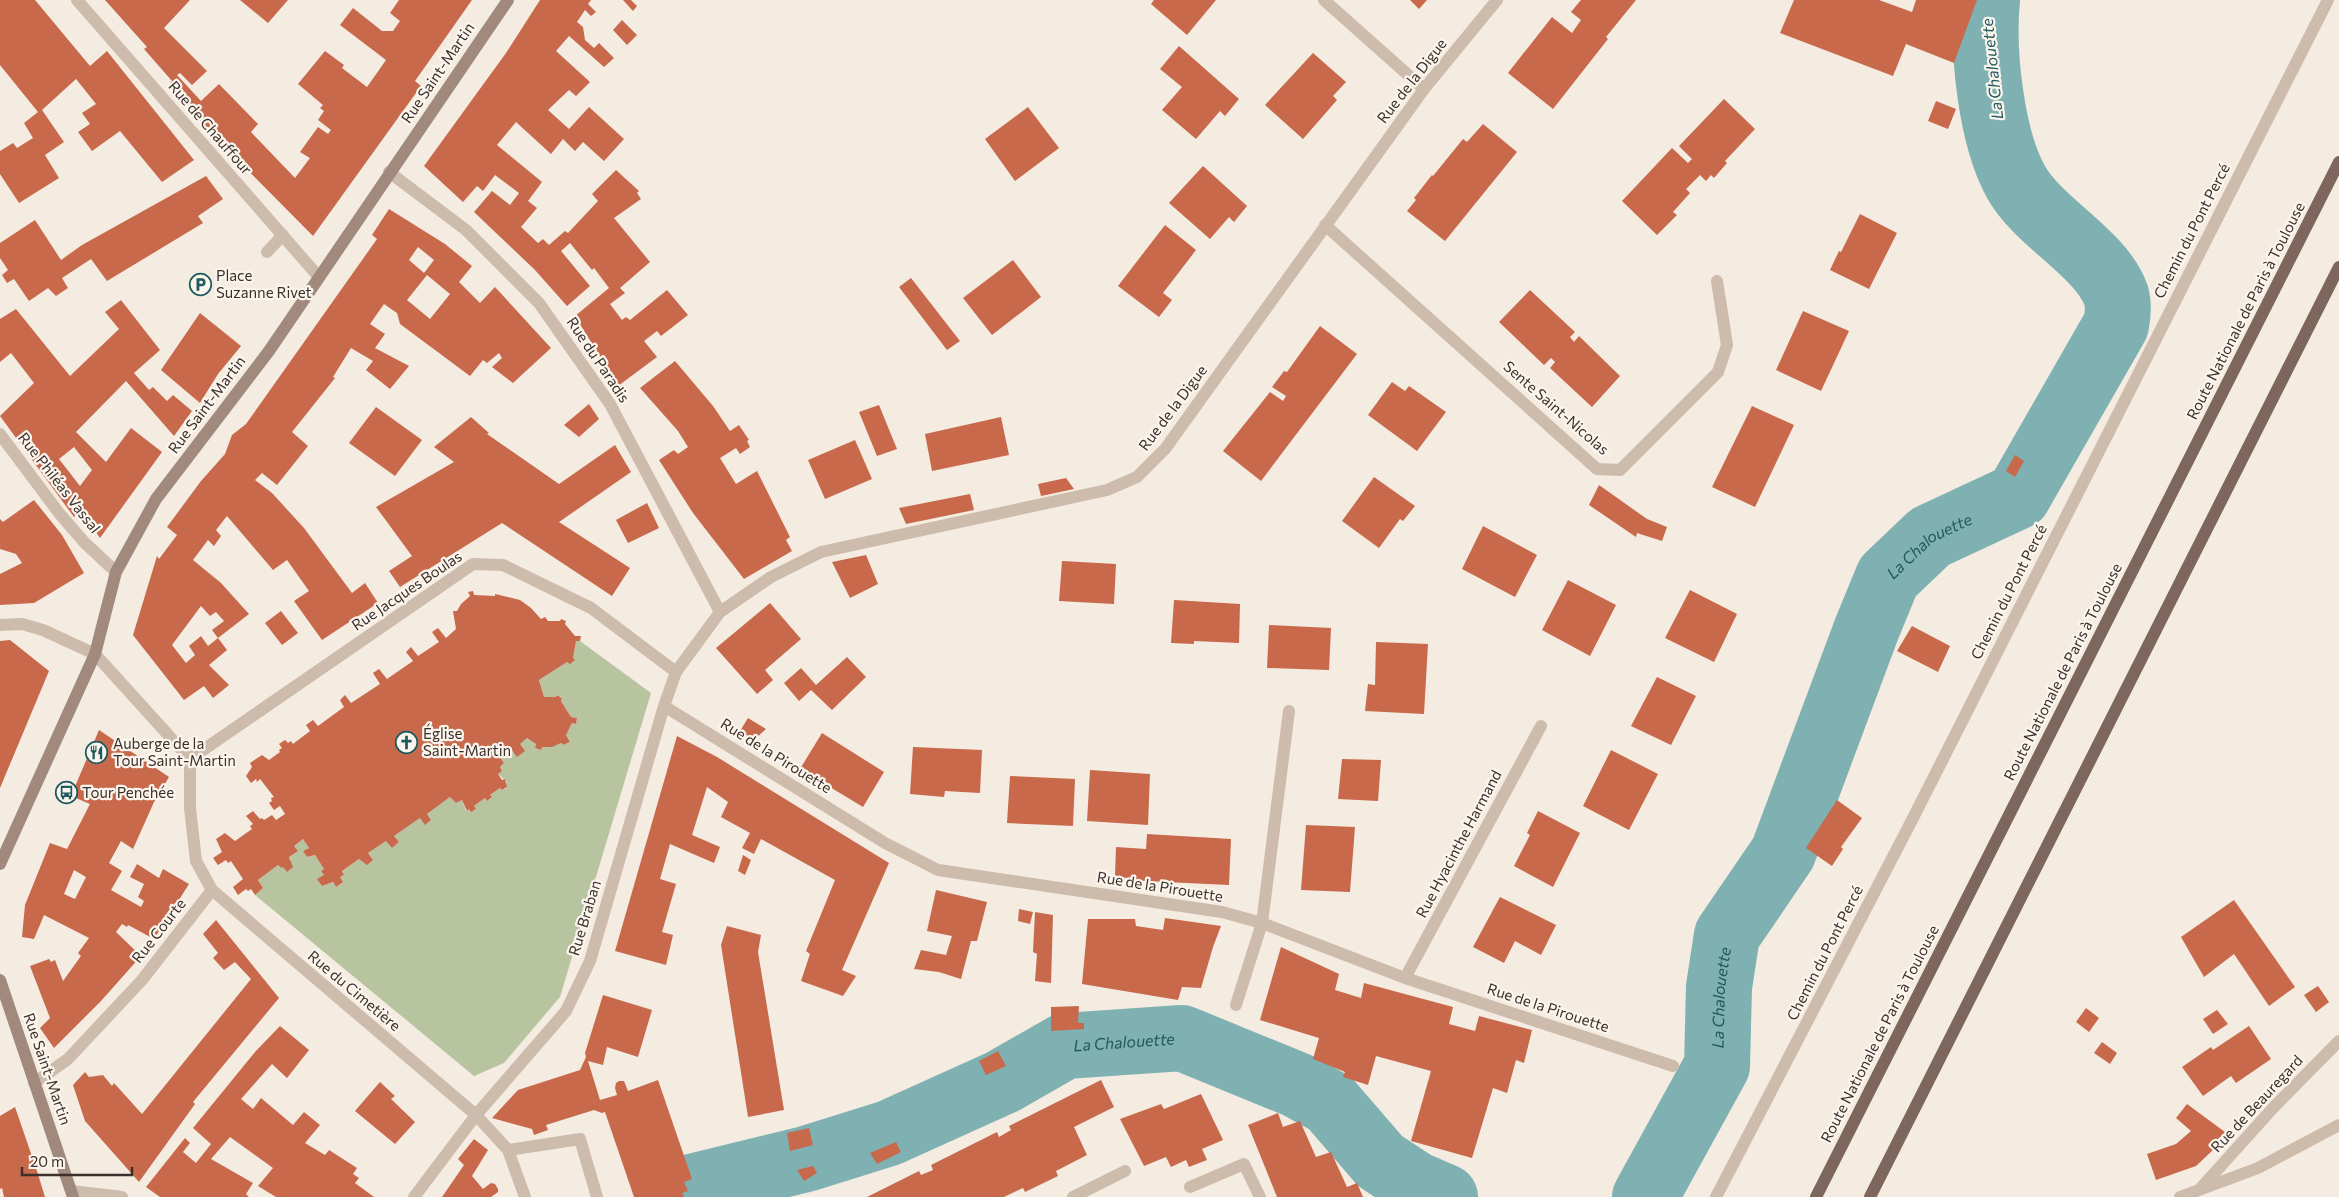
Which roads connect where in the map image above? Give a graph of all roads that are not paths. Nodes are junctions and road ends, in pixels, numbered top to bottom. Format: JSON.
{"nodes":[{"id":1,"x":78,"y":0,"type":"edge"},
{"id":2,"x":508,"y":0,"type":"edge"},
{"id":3,"x":1324,"y":0,"type":"edge"},
{"id":4,"x":1497,"y":0,"type":"edge"},
{"id":5,"x":2328,"y":0,"type":"edge"},
{"id":6,"x":1424,"y":89,"type":"junction"},
{"id":7,"x":2339,"y":162,"type":"edge"},
{"id":8,"x":390,"y":172,"type":"junction"},
{"id":9,"x":1325,"y":225,"type":"junction"},
{"id":10,"x":283,"y":236,"type":"junction"},
{"id":11,"x":266,"y":252,"type":"dead end"},
{"id":12,"x":2339,"y":267,"type":"edge"},
{"id":13,"x":318,"y":276,"type":"junction"},
{"id":14,"x":1717,"y":281,"type":"dead end"},
{"id":15,"x":0,"y":434,"type":"edge"},
{"id":16,"x":116,"y":572,"type":"junction"},
{"id":17,"x":720,"y":612,"type":"junction"},
{"id":18,"x":0,"y":625,"type":"edge"},
{"id":19,"x":95,"y":654,"type":"junction"},
{"id":20,"x":676,"y":672,"type":"junction"},
{"id":21,"x":664,"y":706,"type":"junction"},
{"id":22,"x":1289,"y":711,"type":"dead end"},
{"id":23,"x":1540,"y":726,"type":"dead end"},
{"id":24,"x":190,"y":759,"type":"junction"},
{"id":25,"x":0,"y":864,"type":"edge"},
{"id":26,"x":212,"y":890,"type":"junction"},
{"id":27,"x":1262,"y":923,"type":"junction"},
{"id":28,"x":1406,"y":978,"type":"junction"},
{"id":29,"x":0,"y":980,"type":"edge"},
{"id":30,"x":1236,"y":1005,"type":"dead end"},
{"id":31,"x":2338,"y":1044,"type":"edge"},
{"id":32,"x":1673,"y":1066,"type":"dead end"},
{"id":33,"x":34,"y":1083,"type":"junction"},
{"id":34,"x":476,"y":1115,"type":"junction"},
{"id":35,"x":2339,"y":1125,"type":"edge"},
{"id":36,"x":508,"y":1150,"type":"junction"},
{"id":37,"x":1125,"y":1171,"type":"dead end"},
{"id":38,"x":1190,"y":1187,"type":"dead end"},
{"id":39,"x":2200,"y":1189,"type":"junction"},
{"id":40,"x":73,"y":1194,"type":"edge"},
{"id":41,"x":122,"y":1197,"type":"edge"},
{"id":42,"x":414,"y":1197,"type":"edge"},
{"id":43,"x":525,"y":1197,"type":"edge"},
{"id":44,"x":597,"y":1197,"type":"edge"},
{"id":45,"x":1073,"y":1197,"type":"edge"},
{"id":46,"x":1260,"y":1197,"type":"edge"},
{"id":47,"x":1716,"y":1197,"type":"edge"},
{"id":48,"x":1816,"y":1197,"type":"edge"},
{"id":49,"x":1870,"y":1197,"type":"edge"},
{"id":50,"x":2180,"y":1197,"type":"edge"}],
"edges":[{"from":1,"to":10,"type":"street","name":"Rue de Chauffour"},
{"from":2,"to":8,"type":"main road","name":"Rue Saint-Martin"},
{"from":3,"to":6,"type":"street"},
{"from":4,"to":6,"type":"street","name":"Rue de la Digue"},
{"from":5,"to":47,"type":"street","name":"Chemin du Pont Percé"},
{"from":6,"to":9,"type":"street","name":"Rue de la Digue"},
{"from":7,"to":48,"type":"main road","name":"Route Nationale de Paris à Toulouse"},
{"from":8,"to":13,"type":"main road","name":"Rue Saint-Martin"},
{"from":8,"to":17,"type":"street","name":"Rue du Paradis"},
{"from":9,"to":14,"type":"street","name":"Sente Saint-Nicolas"},
{"from":9,"to":17,"type":"street","name":"Rue de la Digue"},
{"from":10,"to":11,"type":"street"},
{"from":10,"to":13,"type":"street","name":"Rue de Chauffour"},
{"from":12,"to":49,"type":"main road"},
{"from":13,"to":16,"type":"main road","name":"Rue Saint-Martin"},
{"from":15,"to":16,"type":"street","name":"Rue Philéas Vassal"},
{"from":16,"to":19,"type":"main road","name":"Rue Saint-Martin"},
{"from":17,"to":20,"type":"street","name":"Rue Braban"},
{"from":18,"to":19,"type":"street"},
{"from":19,"to":24,"type":"street"},
{"from":19,"to":25,"type":"main road","name":"Rue Saint-Martin"},
{"from":20,"to":21,"type":"street","name":"Rue Braban"},
{"from":20,"to":24,"type":"street","name":"Rue Jacques Boulas"},
{"from":21,"to":27,"type":"street","name":"Rue de la Pirouette"},
{"from":21,"to":34,"type":"street","name":"Rue Braban"},
{"from":22,"to":27,"type":"street"},
{"from":23,"to":28,"type":"street","name":"Rue Hyacinthe Harmand"},
{"from":24,"to":26,"type":"street"},
{"from":26,"to":33,"type":"street","name":"Rue Courte"},
{"from":26,"to":34,"type":"street","name":"Rue du Cimetière"},
{"from":27,"to":28,"type":"street","name":"Rue de la Pirouette"},
{"from":27,"to":30,"type":"street"},
{"from":28,"to":32,"type":"street","name":"Rue de la Pirouette"},
{"from":29,"to":33,"type":"main road","name":"Rue Saint-Martin"},
{"from":31,"to":39,"type":"street","name":"Rue de Beauregard"},
{"from":33,"to":40,"type":"main road","name":"Rue Saint-Martin"},
{"from":34,"to":36,"type":"street","name":"Rue du Cimetière"},
{"from":34,"to":42,"type":"street","name":"Rue Braban"},
{"from":35,"to":39,"type":"street"},
{"from":36,"to":43,"type":"street"},
{"from":36,"to":44,"type":"street"},
{"from":37,"to":45,"type":"street"},
{"from":38,"to":46,"type":"street"},
{"from":39,"to":50,"type":"street"},
{"from":40,"to":41,"type":"street"}]}
